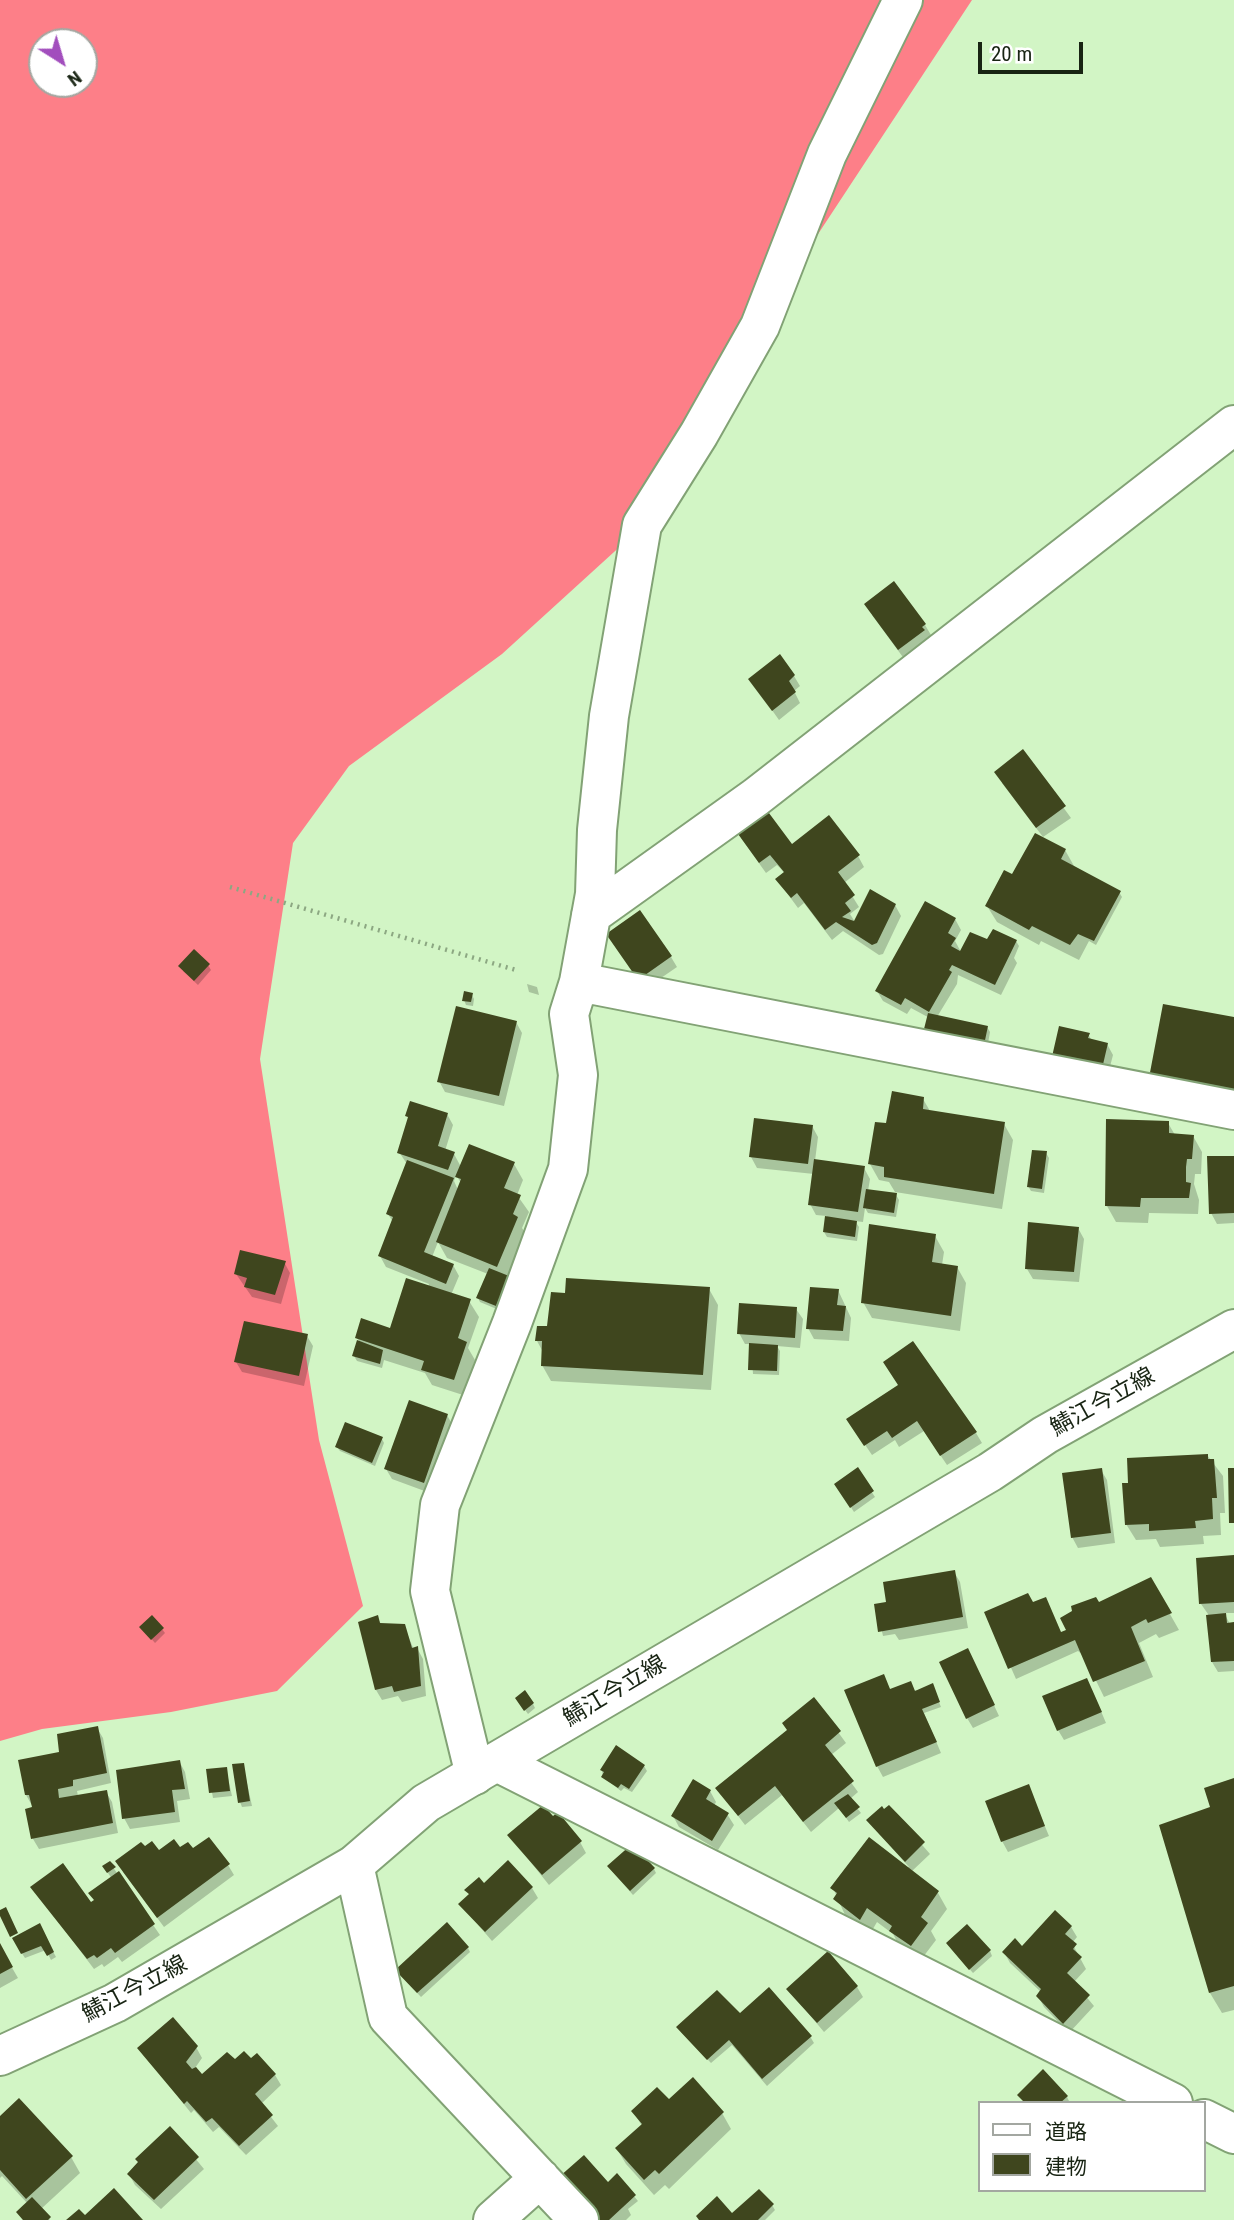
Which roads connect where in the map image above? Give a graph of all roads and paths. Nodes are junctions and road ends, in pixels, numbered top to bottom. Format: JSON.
{"nodes":[{"id":1,"x":903,"y":0,"type":"edge"},
{"id":2,"x":1234,"y":425,"type":"edge"},
{"id":3,"x":230,"y":887,"type":"dead end"},
{"id":4,"x":591,"y":915,"type":"junction"},
{"id":5,"x":516,"y":970,"type":"dead end"},
{"id":6,"x":579,"y":982,"type":"junction"},
{"id":7,"x":1234,"y":1110,"type":"edge"},
{"id":8,"x":1234,"y":1329,"type":"edge"},
{"id":9,"x":487,"y":1769,"type":"junction"},
{"id":10,"x":354,"y":1865,"type":"junction"},
{"id":11,"x":0,"y":2056,"type":"edge"},
{"id":12,"x":1169,"y":2101,"type":"edge"},
{"id":13,"x":1206,"y":2120,"type":"edge"},
{"id":14,"x":1234,"y":2134,"type":"edge"},
{"id":15,"x":540,"y":2178,"type":"junction"},
{"id":16,"x":493,"y":2220,"type":"edge"},
{"id":17,"x":579,"y":2220,"type":"edge"}],
"edges":[{"from":1,"to":4,"type":"street"},
{"from":2,"to":4,"type":"street"},
{"from":3,"to":5,"type":"path"},
{"from":4,"to":6,"type":"street"},
{"from":6,"to":7,"type":"street"},
{"from":6,"to":9,"type":"street"},
{"from":8,"to":9,"type":"street","name":"鯖江今立線"},
{"from":9,"to":10,"type":"street","name":"鯖江今立線"},
{"from":9,"to":12,"type":"street"},
{"from":10,"to":11,"type":"street","name":"鯖江今立線"},
{"from":10,"to":15,"type":"street"},
{"from":13,"to":14,"type":"street"},
{"from":15,"to":16,"type":"street"},
{"from":15,"to":17,"type":"street"}]}
